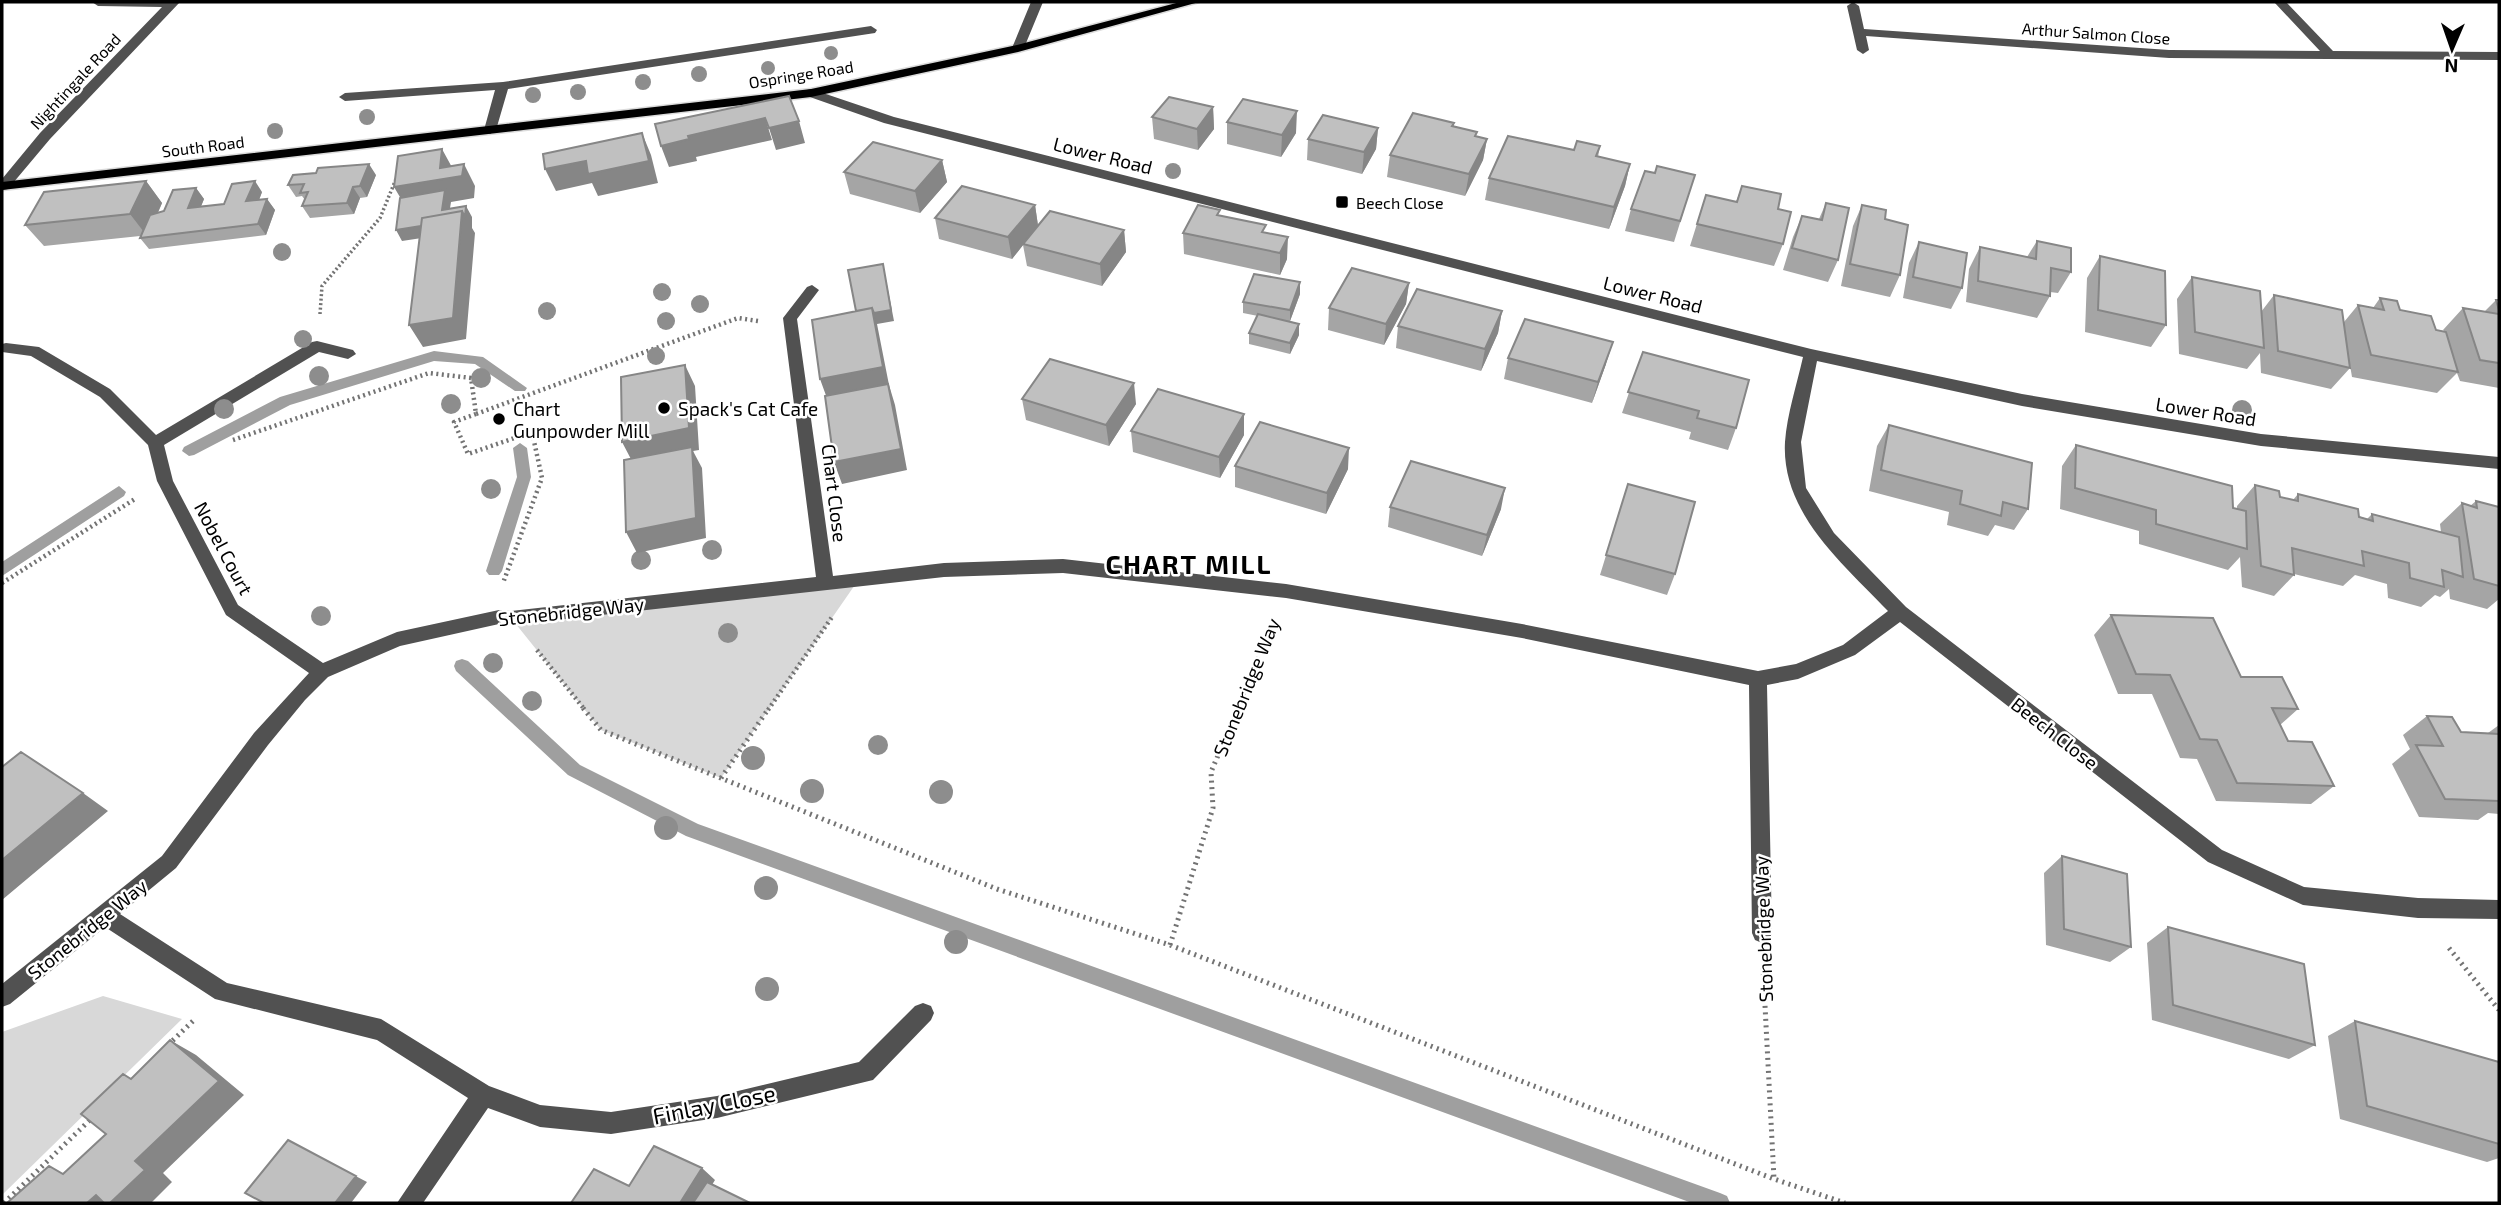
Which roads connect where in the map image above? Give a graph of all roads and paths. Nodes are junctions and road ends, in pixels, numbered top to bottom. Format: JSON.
{"nodes":[{"id":1,"x":98,"y":2,"type":"edge"},
{"id":2,"x":1037,"y":2,"type":"edge"},
{"id":3,"x":1193,"y":2,"type":"edge"},
{"id":4,"x":2280,"y":2,"type":"edge"},
{"id":5,"x":173,"y":3,"type":"edge"},
{"id":6,"x":1853,"y":6,"type":"dead end"},
{"id":7,"x":871,"y":30,"type":"dead end"},
{"id":8,"x":1859,"y":32,"type":"junction"},
{"id":9,"x":1018,"y":48,"type":"junction"},
{"id":10,"x":1863,"y":50,"type":"dead end"},
{"id":11,"x":2330,"y":56,"type":"junction"},
{"id":12,"x":2499,"y":56,"type":"edge"},
{"id":13,"x":503,"y":86,"type":"junction"},
{"id":14,"x":811,"y":93,"type":"junction"},
{"id":15,"x":345,"y":97,"type":"dead end"},
{"id":16,"x":490,"y":130,"type":"junction"},
{"id":17,"x":407,"y":141,"type":"junction"},
{"id":18,"x":3,"y":186,"type":"edge"},
{"id":19,"x":812,"y":290,"type":"dead end"},
{"id":20,"x":790,"y":318,"type":"junction"},
{"id":21,"x":317,"y":346,"type":"junction"},
{"id":22,"x":6,"y":348,"type":"dead end"},
{"id":23,"x":348,"y":354,"type":"dead end"},
{"id":24,"x":1811,"y":354,"type":"junction"},
{"id":25,"x":476,"y":414,"type":"junction"},
{"id":26,"x":226,"y":442,"type":"dead end"},
{"id":27,"x":155,"y":443,"type":"junction"},
{"id":28,"x":2499,"y":463,"type":"edge"},
{"id":29,"x":165,"y":481,"type":"junction"},
{"id":30,"x":859,"y":579,"type":"junction"},
{"id":31,"x":2,"y":583,"type":"edge"},
{"id":32,"x":825,"y":583,"type":"junction"},
{"id":33,"x":1286,"y":591,"type":"junction"},
{"id":34,"x":1900,"y":612,"type":"junction"},
{"id":35,"x":505,"y":617,"type":"junction"},
{"id":36,"x":322,"y":672,"type":"junction"},
{"id":37,"x":1758,"y":679,"type":"junction"},
{"id":38,"x":721,"y":778,"type":"junction"},
{"id":39,"x":2418,"y":908,"type":"junction"},
{"id":40,"x":2499,"y":910,"type":"edge"},
{"id":41,"x":106,"y":916,"type":"junction"},
{"id":42,"x":1762,"y":933,"type":"joint"},
{"id":43,"x":1170,"y":945,"type":"junction"},
{"id":44,"x":223,"y":992,"type":"junction"},
{"id":45,"x":2,"y":997,"type":"edge"},
{"id":46,"x":2499,"y":1010,"type":"edge"},
{"id":47,"x":922,"y":1013,"type":"dead end"},
{"id":48,"x":163,"y":1050,"type":"edge"},
{"id":49,"x":483,"y":1095,"type":"junction"},
{"id":50,"x":103,"y":1107,"type":"edge"},
{"id":51,"x":1773,"y":1179,"type":"junction"},
{"id":52,"x":4,"y":1203,"type":"edge"},
{"id":53,"x":410,"y":1203,"type":"edge"},
{"id":54,"x":1846,"y":1203,"type":"edge"}],
"edges":[{"from":1,"to":5,"type":"street"},
{"from":2,"to":9,"type":"street"},
{"from":3,"to":9,"type":"main road","name":"Ospringe Road"},
{"from":4,"to":11,"type":"street"},
{"from":5,"to":18,"type":"street","name":"Nightingale Road"},
{"from":6,"to":8,"type":"street"},
{"from":7,"to":13,"type":"street"},
{"from":8,"to":10,"type":"street"},
{"from":8,"to":11,"type":"street","name":"Arthur Salmon Close"},
{"from":9,"to":14,"type":"main road","name":"Ospringe Road"},
{"from":11,"to":12,"type":"street","name":"Arthur Salmon Close"},
{"from":13,"to":15,"type":"street"},
{"from":13,"to":16,"type":"street"},
{"from":14,"to":16,"type":"main road","name":"Ospringe Road"},
{"from":14,"to":24,"type":"street","name":"Lower Road"},
{"from":16,"to":17,"type":"main road","name":"Ospringe Road"},
{"from":17,"to":18,"type":"main road","name":"South Road"},
{"from":17,"to":21,"type":"path"},
{"from":19,"to":20,"type":"street"},
{"from":20,"to":25,"type":"path"},
{"from":20,"to":32,"type":"street","name":"Chart Close"},
{"from":21,"to":23,"type":"street"},
{"from":21,"to":27,"type":"street"},
{"from":22,"to":27,"type":"street"},
{"from":24,"to":28,"type":"street","name":"Lower Road"},
{"from":24,"to":34,"type":"street","name":"Beech Close"},
{"from":25,"to":26,"type":"path"},
{"from":25,"to":35,"type":"path"},
{"from":27,"to":29,"type":"street","name":"Nobel Court"},
{"from":29,"to":31,"type":"path"},
{"from":29,"to":36,"type":"street","name":"Nobel Court"},
{"from":30,"to":32,"type":"street","name":"Stonebridge Way"},
{"from":30,"to":33,"type":"street","name":"Stonebridge Way"},
{"from":30,"to":38,"type":"path"},
{"from":32,"to":35,"type":"street","name":"Stonebridge Way"},
{"from":33,"to":37,"type":"street","name":"Stonebridge Way"},
{"from":33,"to":43,"type":"path","name":"Stonebridge Way"},
{"from":34,"to":37,"type":"street","name":"Stonebridge Way"},
{"from":34,"to":39,"type":"street","name":"Beech Close"},
{"from":35,"to":36,"type":"street","name":"Stonebridge Way"},
{"from":35,"to":38,"type":"path"},
{"from":36,"to":41,"type":"street","name":"Stonebridge Way"},
{"from":37,"to":42,"type":"street","name":"Stonebridge Way"},
{"from":38,"to":43,"type":"path"},
{"from":39,"to":40,"type":"street","name":"Beech Close"},
{"from":39,"to":46,"type":"path"},
{"from":41,"to":44,"type":"street","name":"Finlay Close"},
{"from":41,"to":45,"type":"street","name":"Stonebridge Way"},
{"from":42,"to":51,"type":"path","name":"Stonebridge Way"},
{"from":43,"to":51,"type":"path"},
{"from":44,"to":48,"type":"path"},
{"from":44,"to":49,"type":"street","name":"Finlay Close"},
{"from":47,"to":49,"type":"street","name":"Finlay Close"},
{"from":49,"to":53,"type":"street"},
{"from":50,"to":52,"type":"path"},
{"from":51,"to":54,"type":"path"}]}
